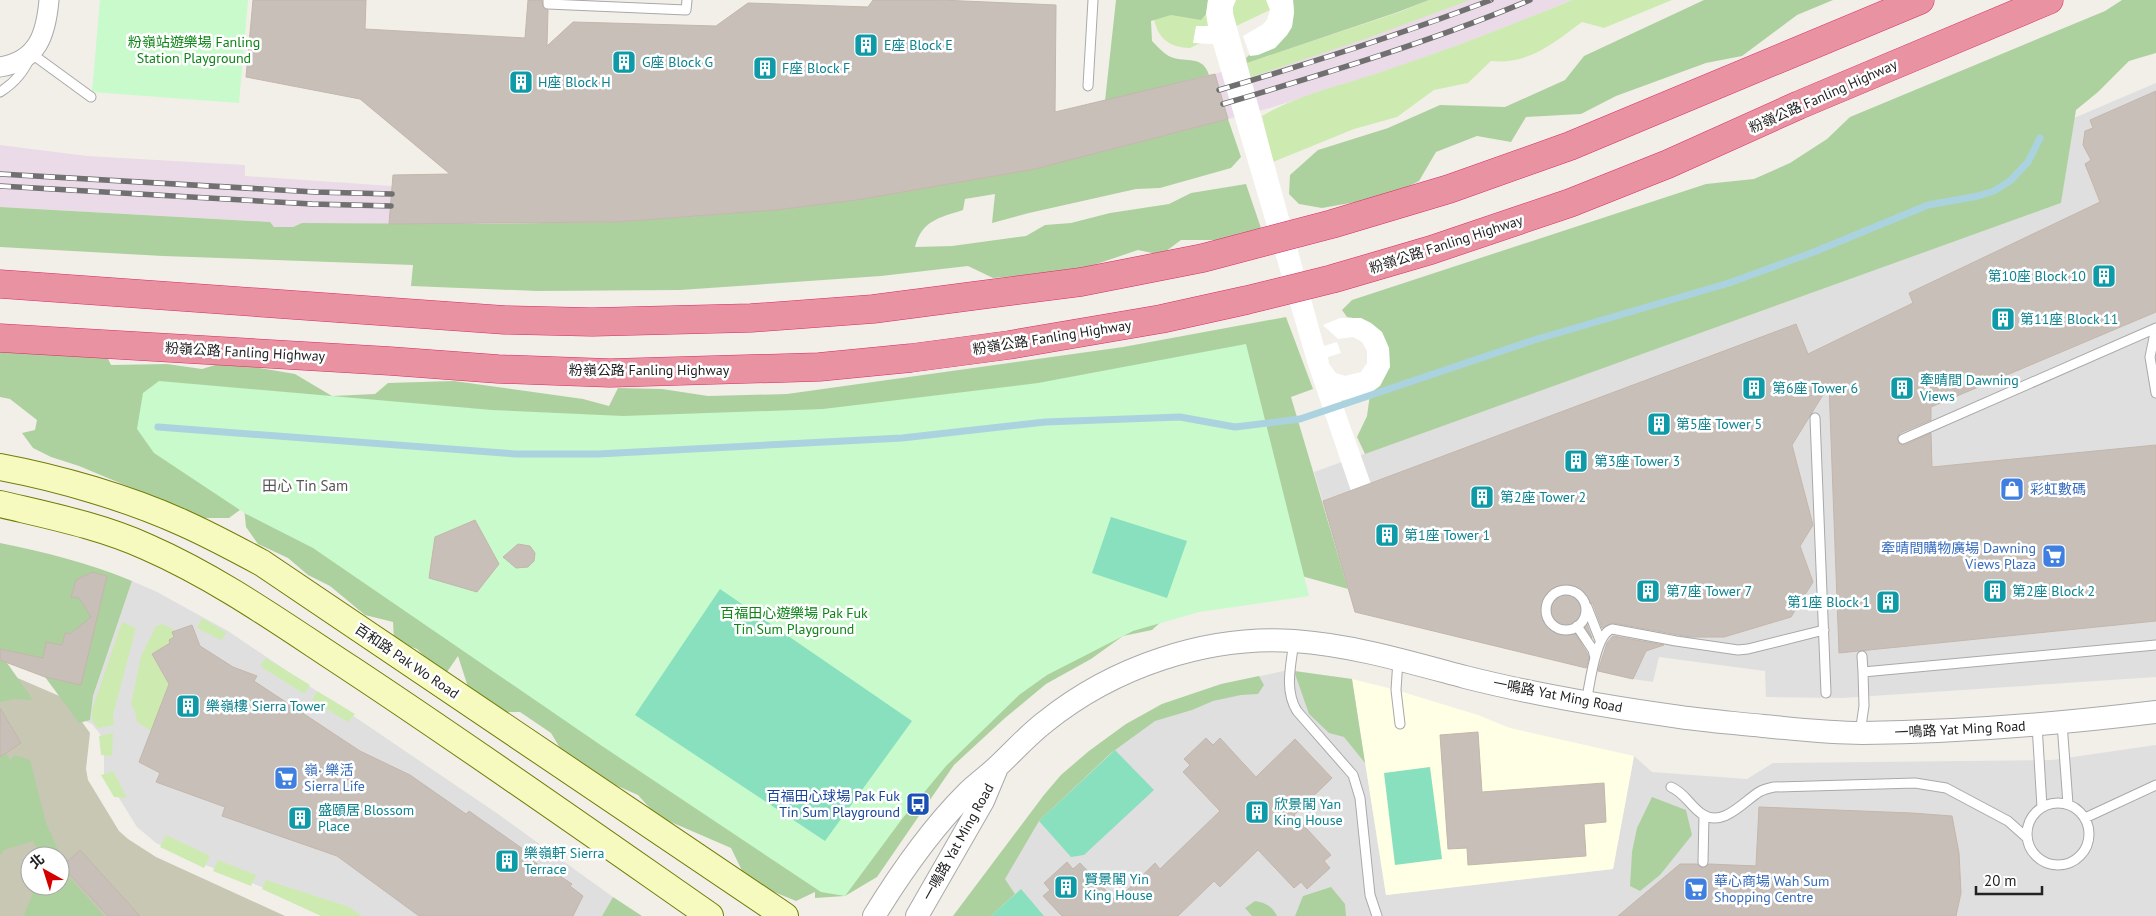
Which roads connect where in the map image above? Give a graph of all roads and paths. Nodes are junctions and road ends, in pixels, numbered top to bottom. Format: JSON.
{"nodes":[{"id":1,"x":49,"y":0,"type":"edge"},
{"id":2,"x":548,"y":0,"type":"edge"},
{"id":3,"x":686,"y":0,"type":"edge"},
{"id":4,"x":1093,"y":0,"type":"edge"},
{"id":5,"x":1920,"y":0,"type":"edge"},
{"id":6,"x":2048,"y":0,"type":"edge"},
{"id":7,"x":32,"y":54,"type":"junction"},
{"id":8,"x":0,"y":67,"type":"edge"},
{"id":9,"x":1088,"y":86,"type":"dead end"},
{"id":10,"x":0,"y":92,"type":"edge"},
{"id":11,"x":91,"y":97,"type":"dead end"},
{"id":12,"x":0,"y":284,"type":"edge"},
{"id":13,"x":2156,"y":328,"type":"edge"},
{"id":14,"x":0,"y":338,"type":"edge"},
{"id":15,"x":2156,"y":392,"type":"edge"},
{"id":16,"x":1815,"y":418,"type":"dead end"},
{"id":17,"x":1903,"y":439,"type":"dead end"},
{"id":18,"x":0,"y":467,"type":"edge"},
{"id":19,"x":0,"y":504,"type":"edge"},
{"id":20,"x":1585,"y":603,"type":"junction"},
{"id":21,"x":1576,"y":626,"type":"junction"},
{"id":22,"x":1824,"y":630,"type":"junction"},
{"id":23,"x":1600,"y":640,"type":"junction"},
{"id":24,"x":1294,"y":641,"type":"junction"},
{"id":25,"x":2156,"y":645,"type":"edge"},
{"id":26,"x":1862,"y":656,"type":"dead end"},
{"id":27,"x":1398,"y":658,"type":"junction"},
{"id":28,"x":1595,"y":658,"type":"junction"},
{"id":29,"x":1863,"y":672,"type":"junction"},
{"id":30,"x":1826,"y":693,"type":"dead end"},
{"id":31,"x":1586,"y":702,"type":"junction"},
{"id":32,"x":2156,"y":712,"type":"edge"},
{"id":33,"x":2062,"y":723,"type":"junction"},
{"id":34,"x":1400,"y":724,"type":"dead end"},
{"id":35,"x":2037,"y":725,"type":"junction"},
{"id":36,"x":1860,"y":733,"type":"junction"},
{"id":37,"x":998,"y":767,"type":"junction"},
{"id":38,"x":2156,"y":785,"type":"edge"},
{"id":39,"x":1671,"y":787,"type":"dead end"},
{"id":40,"x":2068,"y":804,"type":"junction"},
{"id":41,"x":2042,"y":807,"type":"junction"},
{"id":42,"x":1704,"y":815,"type":"junction"},
{"id":43,"x":2085,"y":818,"type":"junction"},
{"id":44,"x":2026,"y":837,"type":"junction"},
{"id":45,"x":1703,"y":862,"type":"dead end"},
{"id":46,"x":710,"y":916,"type":"edge"},
{"id":47,"x":784,"y":916,"type":"edge"},
{"id":48,"x":874,"y":916,"type":"edge"},
{"id":49,"x":917,"y":916,"type":"edge"},
{"id":50,"x":1377,"y":916,"type":"edge"}],
"edges":[{"from":1,"to":7,"type":"street"},
{"from":2,"to":3,"type":"lane"},
{"from":4,"to":9,"type":"lane"},
{"from":5,"to":12,"type":"highway"},
{"from":6,"to":14,"type":"highway","name":"粉嶺公路 Fanling Highway"},
{"from":7,"to":8,"type":"street"},
{"from":7,"to":10,"type":"lane"},
{"from":7,"to":11,"type":"lane"},
{"from":13,"to":15,"type":"lane"},
{"from":13,"to":17,"type":"lane"},
{"from":16,"to":22,"type":"lane"},
{"from":18,"to":47,"type":"main road","name":"百和路 Pak Wo Road"},
{"from":19,"to":46,"type":"main road"},
{"from":20,"to":21,"type":"lane"},
{"from":20,"to":21,"type":"lane"},
{"from":20,"to":23,"type":"lane"},
{"from":21,"to":28,"type":"lane"},
{"from":22,"to":23,"type":"lane"},
{"from":22,"to":30,"type":"lane"},
{"from":23,"to":28,"type":"lane"},
{"from":24,"to":27,"type":"street","name":"一鳴路 Yat Ming Road"},
{"from":24,"to":37,"type":"street","name":"一鳴路 Yat Ming Road"},
{"from":24,"to":50,"type":"lane"},
{"from":25,"to":29,"type":"lane"},
{"from":26,"to":29,"type":"lane"},
{"from":27,"to":31,"type":"street","name":"一鳴路 Yat Ming Road"},
{"from":27,"to":34,"type":"lane"},
{"from":28,"to":31,"type":"lane"},
{"from":29,"to":36,"type":"lane"},
{"from":31,"to":36,"type":"street","name":"一鳴路 Yat Ming Road"},
{"from":32,"to":33,"type":"street","name":"一鳴路 Yat Ming Road"},
{"from":33,"to":35,"type":"street","name":"一鳴路 Yat Ming Road"},
{"from":33,"to":40,"type":"lane"},
{"from":35,"to":36,"type":"street","name":"一鳴路 Yat Ming Road"},
{"from":35,"to":41,"type":"lane"},
{"from":37,"to":48,"type":"street","name":"一鳴路 Yat Ming Road"},
{"from":37,"to":49,"type":"street","name":"一鳴路 Yat Ming Road"},
{"from":38,"to":43,"type":"lane"},
{"from":39,"to":42,"type":"lane"},
{"from":40,"to":41,"type":"lane"},
{"from":40,"to":43,"type":"lane"},
{"from":41,"to":44,"type":"lane"},
{"from":42,"to":44,"type":"lane"},
{"from":42,"to":45,"type":"lane"},
{"from":43,"to":44,"type":"lane"}]}
